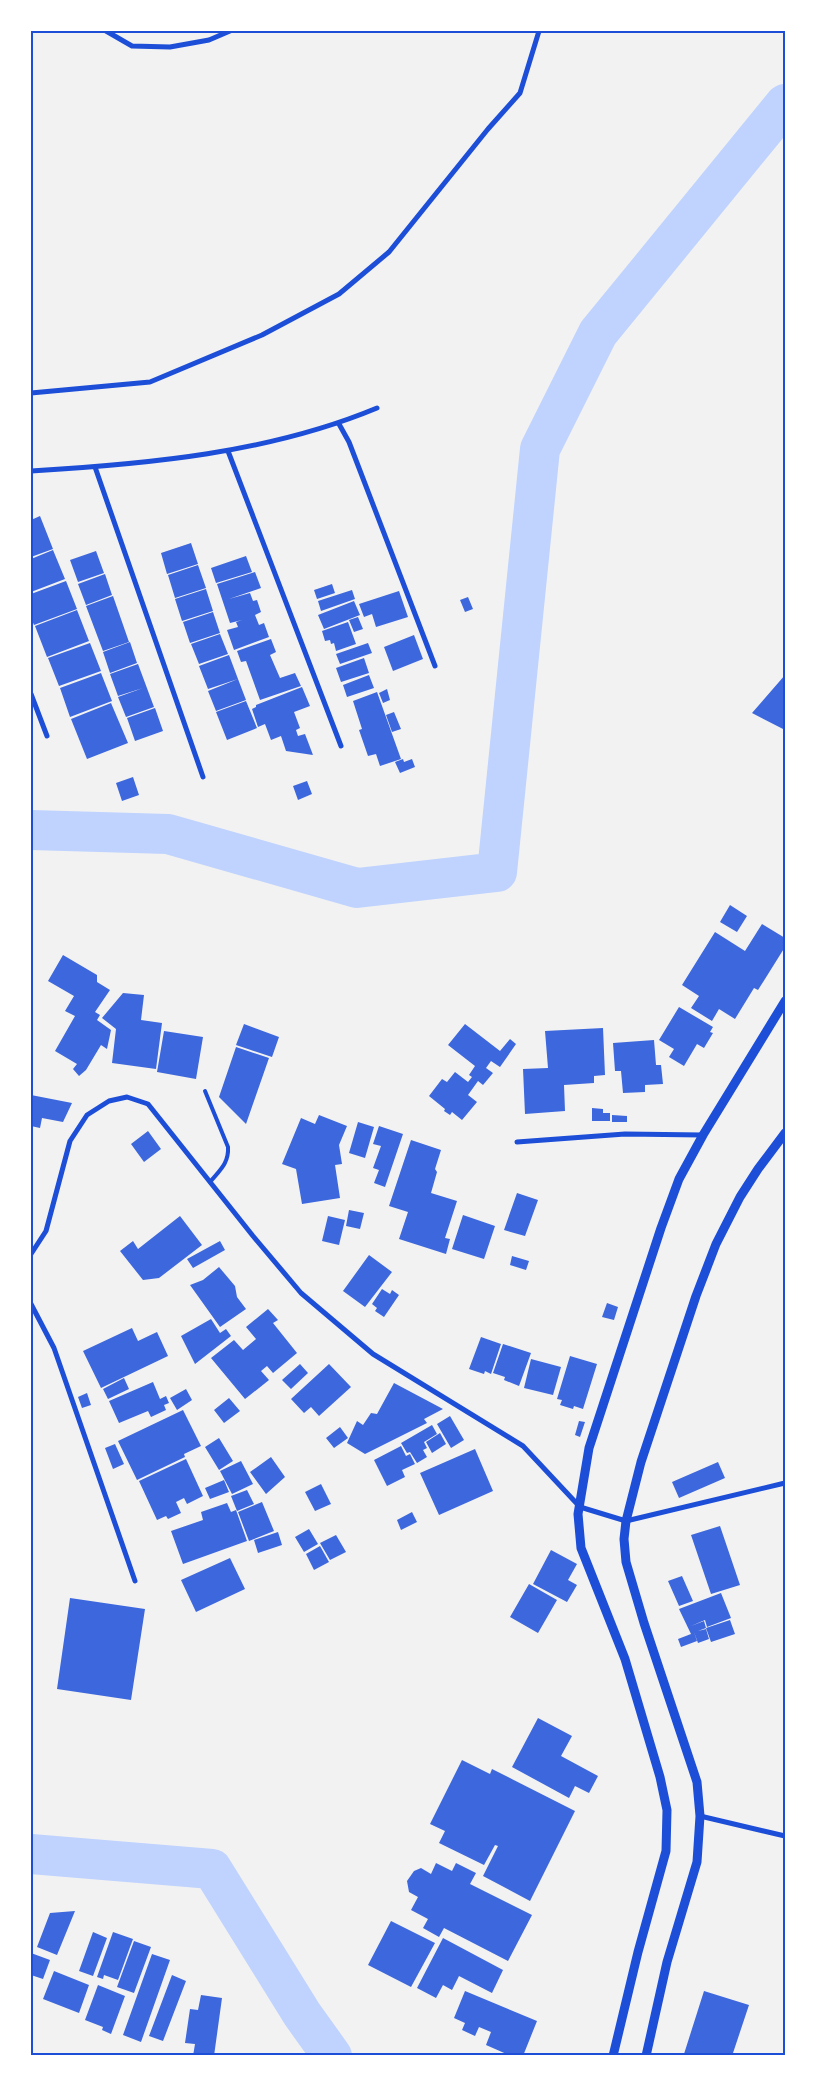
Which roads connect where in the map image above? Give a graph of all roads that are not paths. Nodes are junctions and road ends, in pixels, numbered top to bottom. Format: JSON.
{"nodes":[{"id":1,"x":106,"y":31,"type":"edge"},
{"id":2,"x":230,"y":31,"type":"edge"},
{"id":3,"x":539,"y":31,"type":"edge"},
{"id":4,"x":31,"y":393,"type":"edge"},
{"id":5,"x":377,"y":408,"type":"dead end"},
{"id":6,"x":339,"y":424,"type":"junction"},
{"id":7,"x":228,"y":451,"type":"junction"},
{"id":8,"x":95,"y":467,"type":"junction"},
{"id":9,"x":31,"y":471,"type":"edge"},
{"id":10,"x":435,"y":666,"type":"dead end"},
{"id":11,"x":31,"y":694,"type":"edge"},
{"id":12,"x":47,"y":736,"type":"dead end"},
{"id":13,"x":341,"y":746,"type":"dead end"},
{"id":14,"x":203,"y":777,"type":"dead end"},
{"id":15,"x":785,"y":1002,"type":"edge"},
{"id":16,"x":206,"y":1091,"type":"dead end"},
{"id":17,"x":785,"y":1133,"type":"edge"},
{"id":18,"x":703,"y":1135,"type":"junction"},
{"id":19,"x":517,"y":1142,"type":"dead end"},
{"id":20,"x":210,"y":1182,"type":"junction"},
{"id":21,"x":31,"y":1254,"type":"edge"},
{"id":22,"x":31,"y":1304,"type":"edge"},
{"id":23,"x":785,"y":1483,"type":"edge"},
{"id":24,"x":580,"y":1507,"type":"junction"},
{"id":25,"x":626,"y":1521,"type":"junction"},
{"id":26,"x":134,"y":1581,"type":"dead end"},
{"id":27,"x":700,"y":1816,"type":"junction"},
{"id":28,"x":785,"y":1836,"type":"edge"},
{"id":29,"x":613,"y":2056,"type":"edge"},
{"id":30,"x":646,"y":2056,"type":"edge"}],
"edges":[{"from":1,"to":2,"type":"street"},
{"from":3,"to":4,"type":"street"},
{"from":5,"to":6,"type":"street"},
{"from":6,"to":7,"type":"street"},
{"from":6,"to":10,"type":"street"},
{"from":7,"to":8,"type":"street"},
{"from":7,"to":13,"type":"street"},
{"from":8,"to":9,"type":"street"},
{"from":8,"to":14,"type":"street"},
{"from":11,"to":12,"type":"street"},
{"from":15,"to":18,"type":"street"},
{"from":16,"to":20,"type":"lane"},
{"from":17,"to":25,"type":"street"},
{"from":18,"to":19,"type":"street"},
{"from":18,"to":24,"type":"street"},
{"from":20,"to":21,"type":"street"},
{"from":20,"to":24,"type":"street"},
{"from":22,"to":26,"type":"street"},
{"from":23,"to":25,"type":"street"},
{"from":24,"to":25,"type":"street"},
{"from":24,"to":29,"type":"street"},
{"from":25,"to":27,"type":"street"},
{"from":27,"to":28,"type":"street"},
{"from":27,"to":30,"type":"street"}]}
